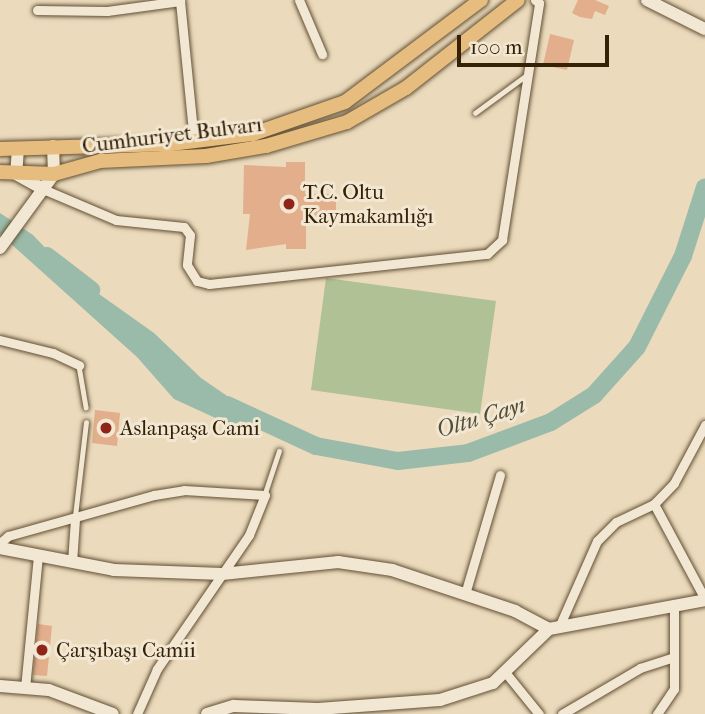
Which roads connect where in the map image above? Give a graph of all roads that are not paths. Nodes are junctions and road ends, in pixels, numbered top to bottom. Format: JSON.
{"nodes":[{"id":1,"x":299,"y":0,"type":"edge"},
{"id":2,"x":481,"y":0,"type":"edge"},
{"id":3,"x":518,"y":0,"type":"edge"},
{"id":4,"x":647,"y":0,"type":"edge"},
{"id":5,"x":539,"y":1,"type":"edge"},
{"id":6,"x":37,"y":9,"type":"dead end"},
{"id":7,"x":705,"y":29,"type":"edge"},
{"id":8,"x":321,"y":54,"type":"dead end"},
{"id":9,"x":528,"y":74,"type":"junction"},
{"id":10,"x":475,"y":113,"type":"dead end"},
{"id":11,"x":194,"y":141,"type":"junction"},
{"id":12,"x":52,"y":146,"type":"junction"},
{"id":13,"x":18,"y":148,"type":"junction"},
{"id":14,"x":0,"y":149,"type":"edge"},
{"id":15,"x":0,"y":172,"type":"edge"},
{"id":16,"x":16,"y":174,"type":"junction"},
{"id":17,"x":54,"y":174,"type":"junction"},
{"id":18,"x":43,"y":189,"type":"junction"},
{"id":19,"x":1,"y":246,"type":"edge"},
{"id":20,"x":0,"y":340,"type":"edge"},
{"id":21,"x":79,"y":365,"type":"joint"},
{"id":22,"x":86,"y":407,"type":"dead end"},
{"id":23,"x":86,"y":423,"type":"dead end"},
{"id":24,"x":705,"y":425,"type":"edge"},
{"id":25,"x":279,"y":451,"type":"dead end"},
{"id":26,"x":500,"y":475,"type":"dead end"},
{"id":27,"x":265,"y":495,"type":"junction"},
{"id":28,"x":654,"y":504,"type":"junction"},
{"id":29,"x":75,"y":519,"type":"junction"},
{"id":30,"x":0,"y":542,"type":"edge"},
{"id":31,"x":0,"y":548,"type":"edge"},
{"id":32,"x":38,"y":555,"type":"junction"},
{"id":33,"x":72,"y":562,"type":"junction"},
{"id":34,"x":222,"y":574,"type":"junction"},
{"id":35,"x":465,"y":594,"type":"junction"},
{"id":36,"x":705,"y":599,"type":"edge"},
{"id":37,"x":674,"y":606,"type":"junction"},
{"id":38,"x":554,"y":628,"type":"junction"},
{"id":39,"x":673,"y":657,"type":"junction"},
{"id":40,"x":505,"y":672,"type":"junction"},
{"id":41,"x":0,"y":686,"type":"edge"},
{"id":42,"x":25,"y":688,"type":"junction"},
{"id":43,"x":357,"y":710,"type":"edge"},
{"id":44,"x":304,"y":711,"type":"edge"},
{"id":45,"x":113,"y":714,"type":"edge"},
{"id":46,"x":137,"y":714,"type":"edge"},
{"id":47,"x":207,"y":714,"type":"edge"},
{"id":48,"x":539,"y":714,"type":"edge"},
{"id":49,"x":562,"y":714,"type":"edge"},
{"id":50,"x":657,"y":714,"type":"edge"}],
"edges":[{"from":1,"to":8,"type":"street"},
{"from":2,"to":11,"type":"main road","name":"Cumhuriyet Bulvarı"},
{"from":3,"to":17,"type":"main road","name":"Cumhuriyet Bulvarı"},
{"from":4,"to":7,"type":"street"},
{"from":5,"to":9,"type":"street"},
{"from":6,"to":11,"type":"street"},
{"from":9,"to":10,"type":"lane"},
{"from":9,"to":18,"type":"street"},
{"from":11,"to":12,"type":"main road","name":"Cumhuriyet Bulvarı"},
{"from":12,"to":13,"type":"main road","name":"Cumhuriyet Bulvarı"},
{"from":12,"to":17,"type":"street"},
{"from":13,"to":14,"type":"main road","name":"Cumhuriyet Bulvarı"},
{"from":13,"to":16,"type":"street"},
{"from":15,"to":16,"type":"main road","name":"Cumhuriyet Bulvarı"},
{"from":16,"to":17,"type":"main road","name":"Cumhuriyet Bulvarı"},
{"from":16,"to":18,"type":"street"},
{"from":17,"to":18,"type":"street"},
{"from":18,"to":19,"type":"street"},
{"from":20,"to":21,"type":"street"},
{"from":21,"to":22,"type":"lane"},
{"from":23,"to":29,"type":"lane"},
{"from":24,"to":28,"type":"street"},
{"from":25,"to":27,"type":"lane"},
{"from":26,"to":35,"type":"street"},
{"from":27,"to":29,"type":"street"},
{"from":27,"to":34,"type":"street"},
{"from":28,"to":36,"type":"street"},
{"from":28,"to":38,"type":"street"},
{"from":29,"to":30,"type":"street"},
{"from":29,"to":33,"type":"street"},
{"from":31,"to":32,"type":"street"},
{"from":32,"to":33,"type":"street"},
{"from":32,"to":42,"type":"street"},
{"from":33,"to":34,"type":"street"},
{"from":34,"to":35,"type":"street"},
{"from":34,"to":46,"type":"street"},
{"from":35,"to":38,"type":"street"},
{"from":36,"to":37,"type":"street"},
{"from":37,"to":38,"type":"street"},
{"from":37,"to":39,"type":"street"},
{"from":38,"to":40,"type":"street"},
{"from":39,"to":49,"type":"street"},
{"from":39,"to":50,"type":"street"},
{"from":40,"to":43,"type":"street"},
{"from":40,"to":48,"type":"street"},
{"from":41,"to":42,"type":"street"},
{"from":42,"to":45,"type":"street"},
{"from":43,"to":44,"type":"street"},
{"from":44,"to":47,"type":"street"}]}
